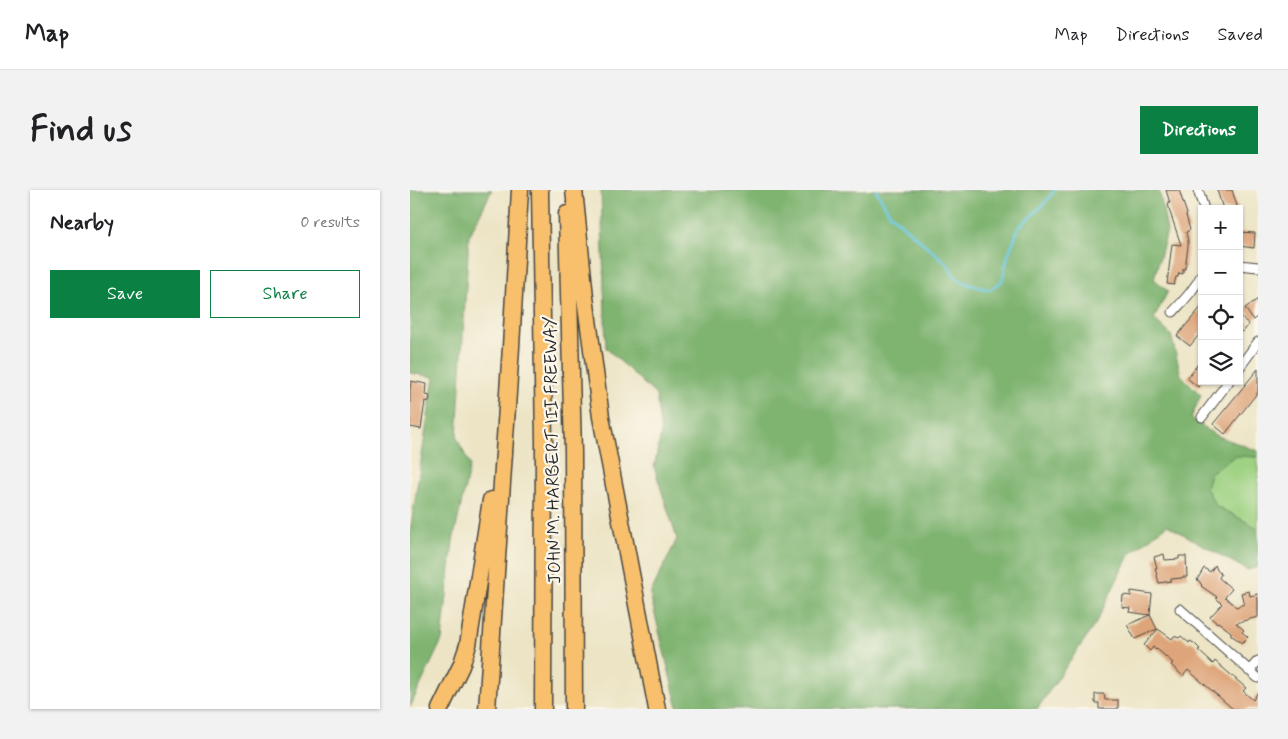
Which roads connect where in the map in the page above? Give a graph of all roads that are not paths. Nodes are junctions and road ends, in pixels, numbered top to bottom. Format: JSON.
{"nodes":[{"id":1,"x":520,"y":190,"type":"edge"},
{"id":2,"x":540,"y":190,"type":"edge"},
{"id":3,"x":567,"y":190,"type":"edge"},
{"id":4,"x":574,"y":190,"type":"edge"},
{"id":5,"x":1198,"y":190,"type":"edge"},
{"id":6,"x":1203,"y":205,"type":"edge"},
{"id":7,"x":1243,"y":265,"type":"edge"},
{"id":8,"x":1258,"y":267,"type":"edge"},
{"id":9,"x":1198,"y":282,"type":"edge"},
{"id":10,"x":1173,"y":312,"type":"dead end"},
{"id":11,"x":1258,"y":342,"type":"edge"},
{"id":12,"x":511,"y":347,"type":"junction"},
{"id":13,"x":1243,"y":363,"type":"edge"},
{"id":14,"x":1226,"y":385,"type":"edge"},
{"id":15,"x":1202,"y":417,"type":"dead end"},
{"id":16,"x":1180,"y":609,"type":"dead end"},
{"id":17,"x":1258,"y":660,"type":"edge"},
{"id":18,"x":1249,"y":670,"type":"junction"},
{"id":19,"x":1258,"y":678,"type":"edge"},
{"id":20,"x":652,"y":680,"type":"junction"},
{"id":21,"x":440,"y":709,"type":"edge"},
{"id":22,"x":487,"y":709,"type":"edge"},
{"id":23,"x":543,"y":709,"type":"edge"},
{"id":24,"x":574,"y":709,"type":"edge"},
{"id":25,"x":657,"y":709,"type":"edge"},
{"id":26,"x":661,"y":709,"type":"edge"}],
"edges":[{"from":1,"to":12,"type":"highway"},
{"from":2,"to":23,"type":"highway","name":"JOHN M. HARBERT III FREEWAY"},
{"from":3,"to":24,"type":"highway","name":"JOHN M. HARBERT III FREEWAY"},
{"from":4,"to":20,"type":"highway"},
{"from":5,"to":6,"type":"street"},
{"from":7,"to":8,"type":"street"},
{"from":9,"to":10,"type":"street"},
{"from":11,"to":13,"type":"street"},
{"from":12,"to":21,"type":"highway"},
{"from":12,"to":22,"type":"highway"},
{"from":14,"to":15,"type":"street"},
{"from":16,"to":18,"type":"street"},
{"from":17,"to":18,"type":"street"},
{"from":18,"to":19,"type":"street"},
{"from":20,"to":25,"type":"highway"},
{"from":20,"to":26,"type":"highway"}]}
